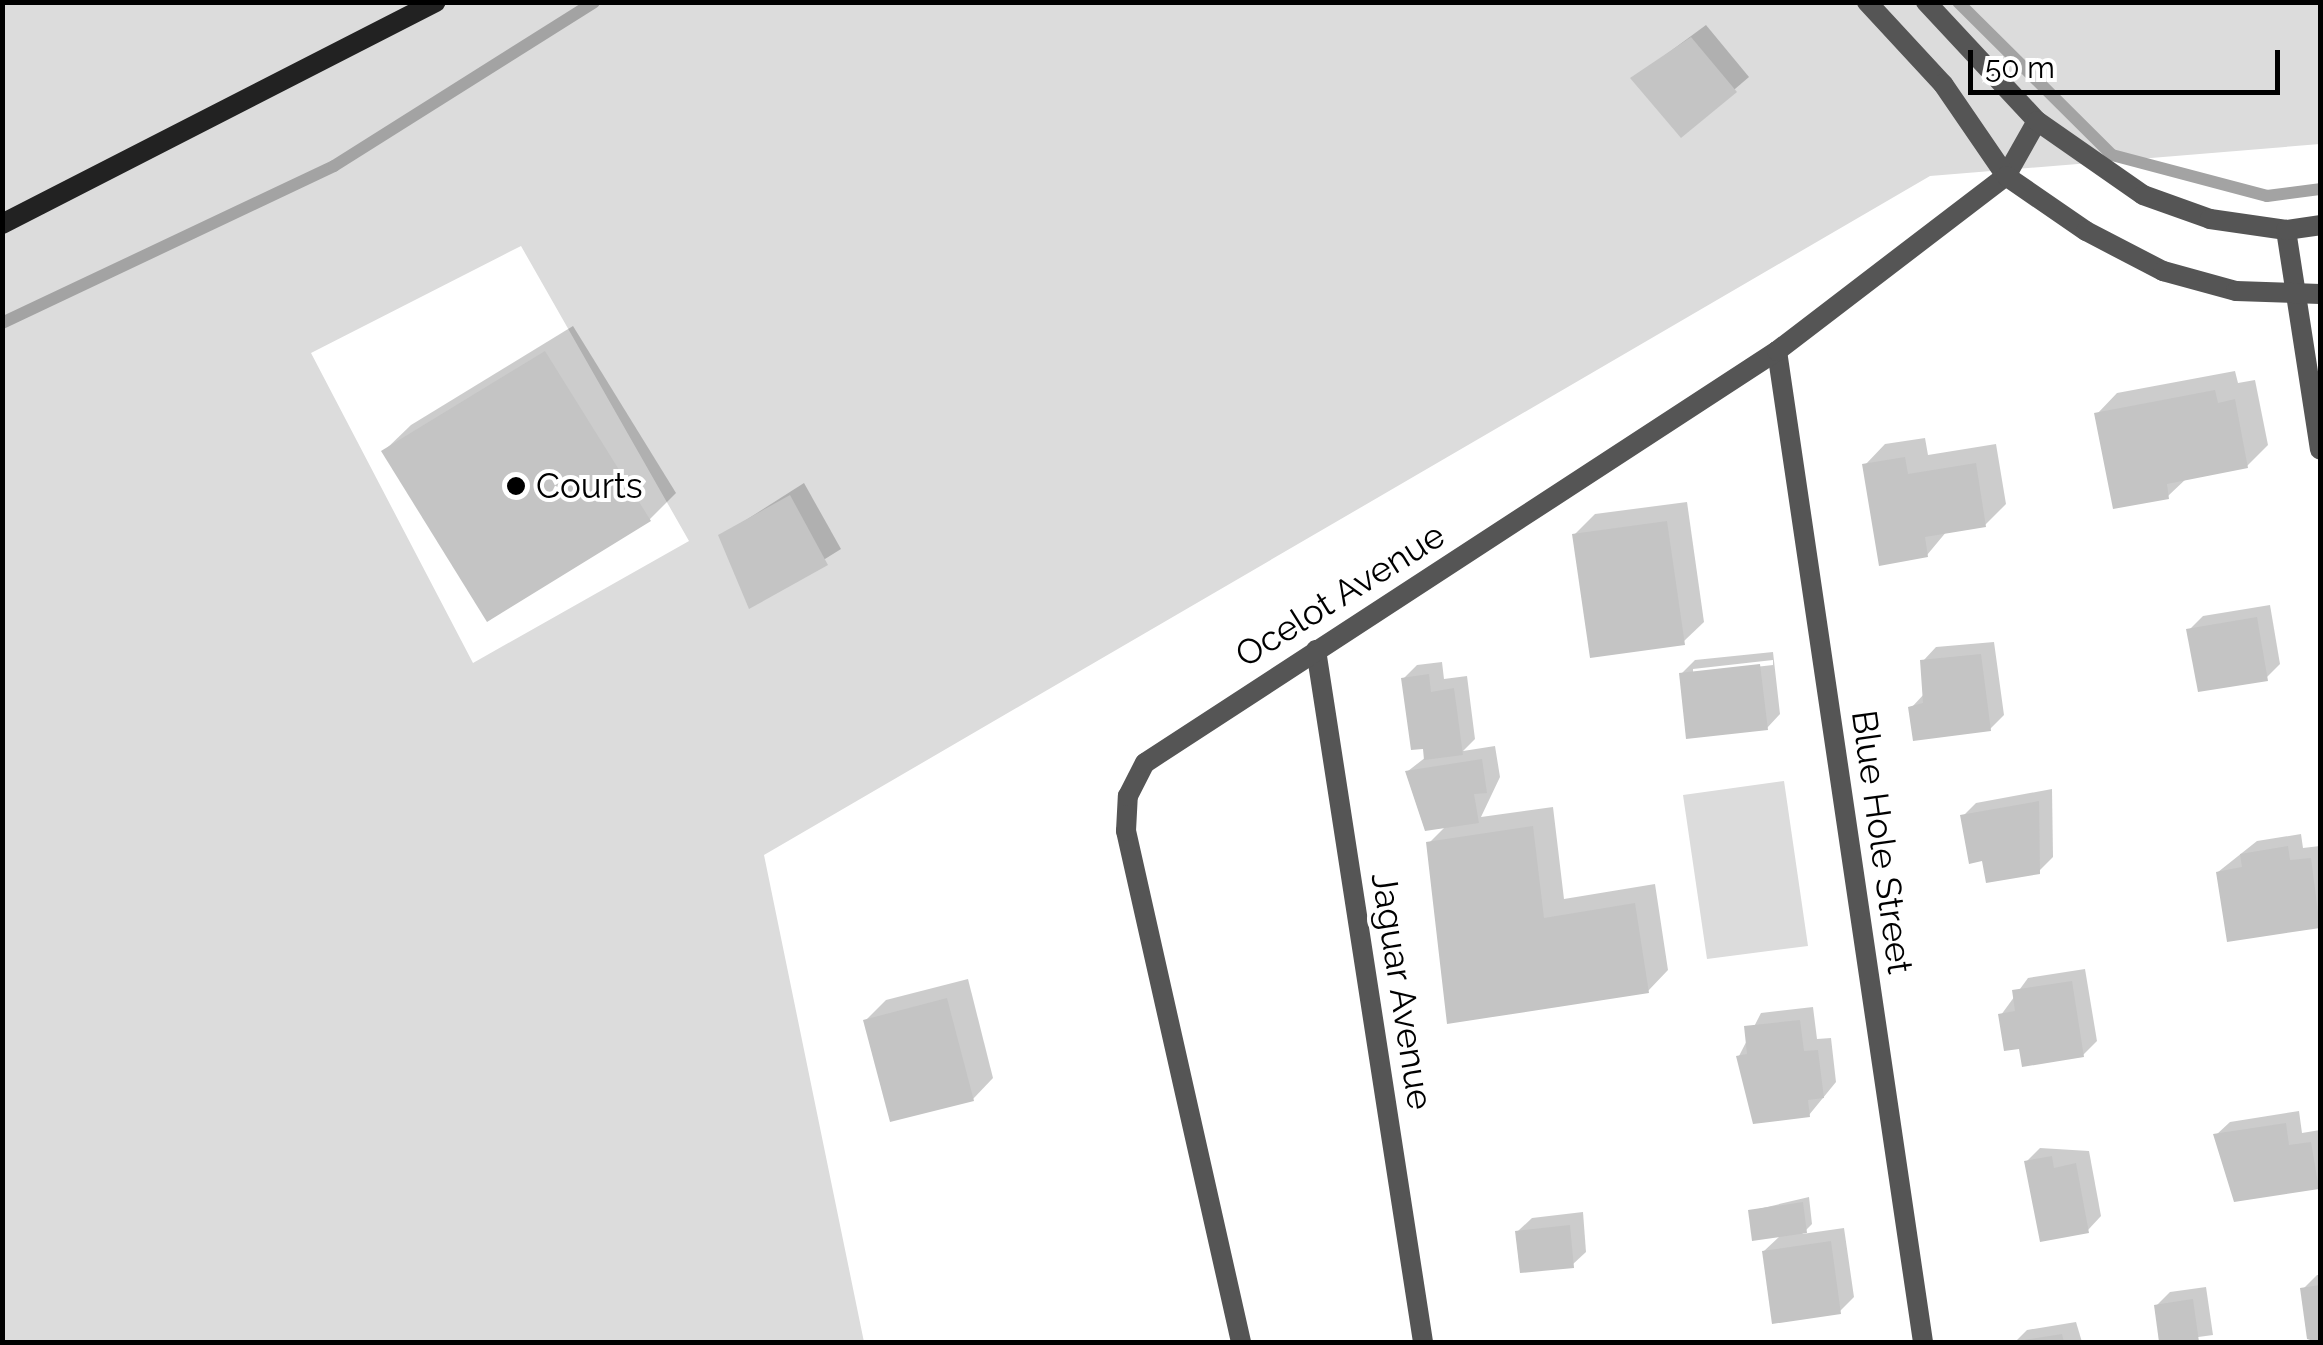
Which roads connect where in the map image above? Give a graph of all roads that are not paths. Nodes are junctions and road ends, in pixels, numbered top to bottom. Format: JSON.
{"nodes":[{"id":1,"x":435,"y":2,"type":"edge"},
{"id":2,"x":1867,"y":2,"type":"edge"},
{"id":3,"x":1926,"y":2,"type":"edge"},
{"id":4,"x":2037,"y":121,"type":"junction"},
{"id":5,"x":2006,"y":176,"type":"junction"},
{"id":6,"x":2,"y":224,"type":"edge"},
{"id":7,"x":2320,"y":224,"type":"edge"},
{"id":8,"x":2286,"y":230,"type":"junction"},
{"id":9,"x":2311,"y":296,"type":"edge"},
{"id":10,"x":1777,"y":351,"type":"junction"},
{"id":11,"x":2320,"y":449,"type":"edge"},
{"id":12,"x":1316,"y":650,"type":"junction"},
{"id":13,"x":1241,"y":1342,"type":"edge"},
{"id":14,"x":1423,"y":1342,"type":"edge"},
{"id":15,"x":1923,"y":1342,"type":"edge"}],
"edges":[{"from":1,"to":6,"type":"main road"},
{"from":2,"to":5,"type":"street"},
{"from":3,"to":4,"type":"street"},
{"from":4,"to":5,"type":"street","name":"Ocelot Avenue"},
{"from":4,"to":8,"type":"street"},
{"from":5,"to":9,"type":"street"},
{"from":5,"to":10,"type":"street","name":"Ocelot Avenue"},
{"from":7,"to":8,"type":"street"},
{"from":8,"to":9,"type":"street"},
{"from":9,"to":11,"type":"street"},
{"from":10,"to":12,"type":"street","name":"Ocelot Avenue"},
{"from":10,"to":15,"type":"street","name":"Blue Hole Street"},
{"from":12,"to":13,"type":"street","name":"Ocelot Avenue"},
{"from":12,"to":14,"type":"street","name":"Jaguar Avenue"}]}
